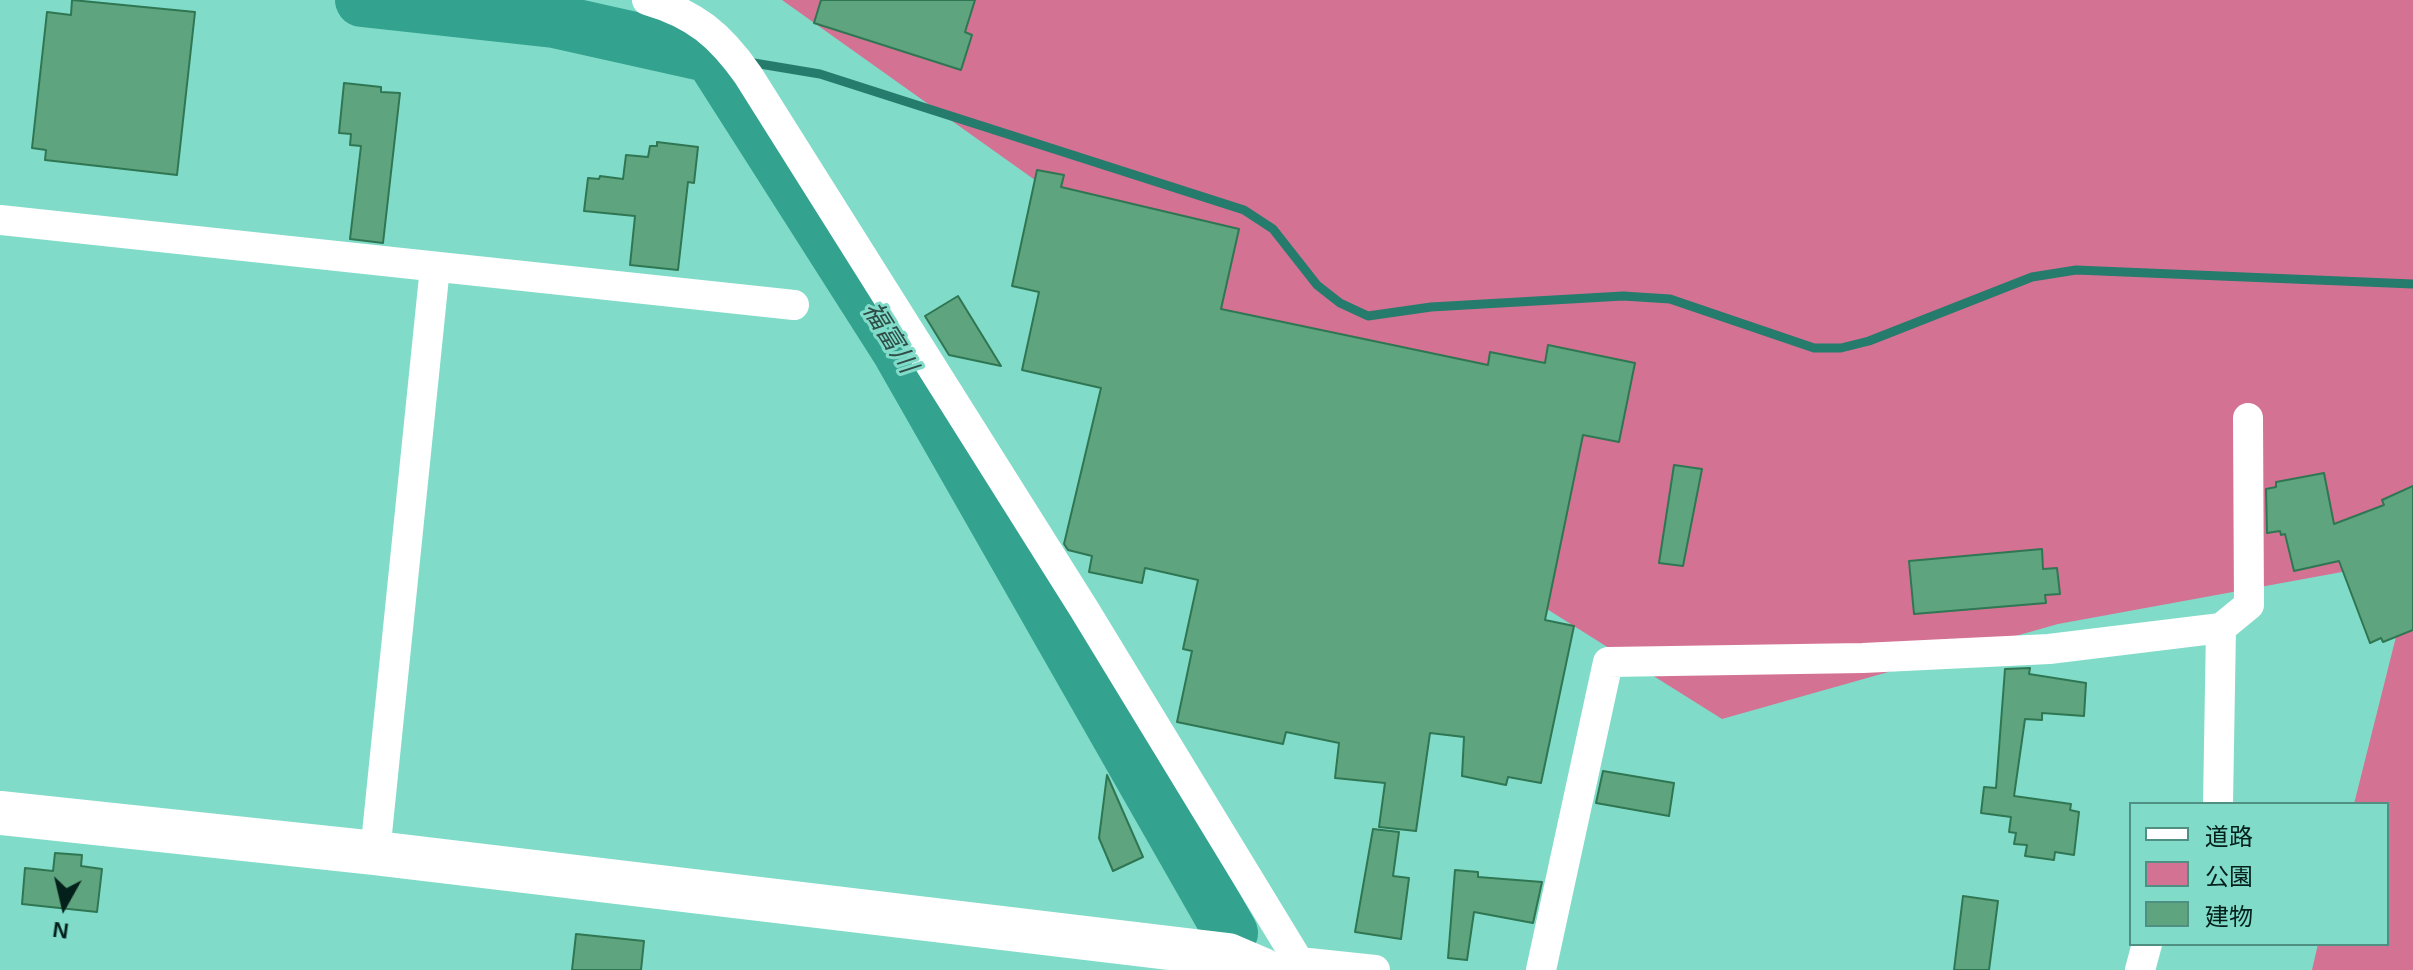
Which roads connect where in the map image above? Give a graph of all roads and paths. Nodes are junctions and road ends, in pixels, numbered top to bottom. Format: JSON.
{"nodes":[{"id":1,"x":647,"y":0,"type":"edge"},
{"id":2,"x":0,"y":220,"type":"edge"},
{"id":3,"x":435,"y":267,"type":"junction"},
{"id":4,"x":794,"y":305,"type":"dead end"},
{"id":5,"x":2248,"y":418,"type":"dead end"},
{"id":6,"x":2221,"y":628,"type":"junction"},
{"id":7,"x":2218,"y":802,"type":"edge"},
{"id":8,"x":0,"y":813,"type":"edge"},
{"id":9,"x":375,"y":853,"type":"junction"},
{"id":10,"x":2146,"y":946,"type":"edge"},
{"id":11,"x":1285,"y":967,"type":"edge"},
{"id":12,"x":1375,"y":970,"type":"edge"},
{"id":13,"x":1541,"y":970,"type":"edge"},
{"id":14,"x":2140,"y":970,"type":"edge"}],
"edges":[{"from":1,"to":11,"type":"street"},
{"from":2,"to":3,"type":"street"},
{"from":3,"to":4,"type":"street"},
{"from":3,"to":9,"type":"street"},
{"from":5,"to":6,"type":"street"},
{"from":6,"to":7,"type":"street"},
{"from":6,"to":13,"type":"street"},
{"from":8,"to":9,"type":"street"},
{"from":9,"to":11,"type":"street"},
{"from":10,"to":14,"type":"street"},
{"from":11,"to":12,"type":"street"}]}
